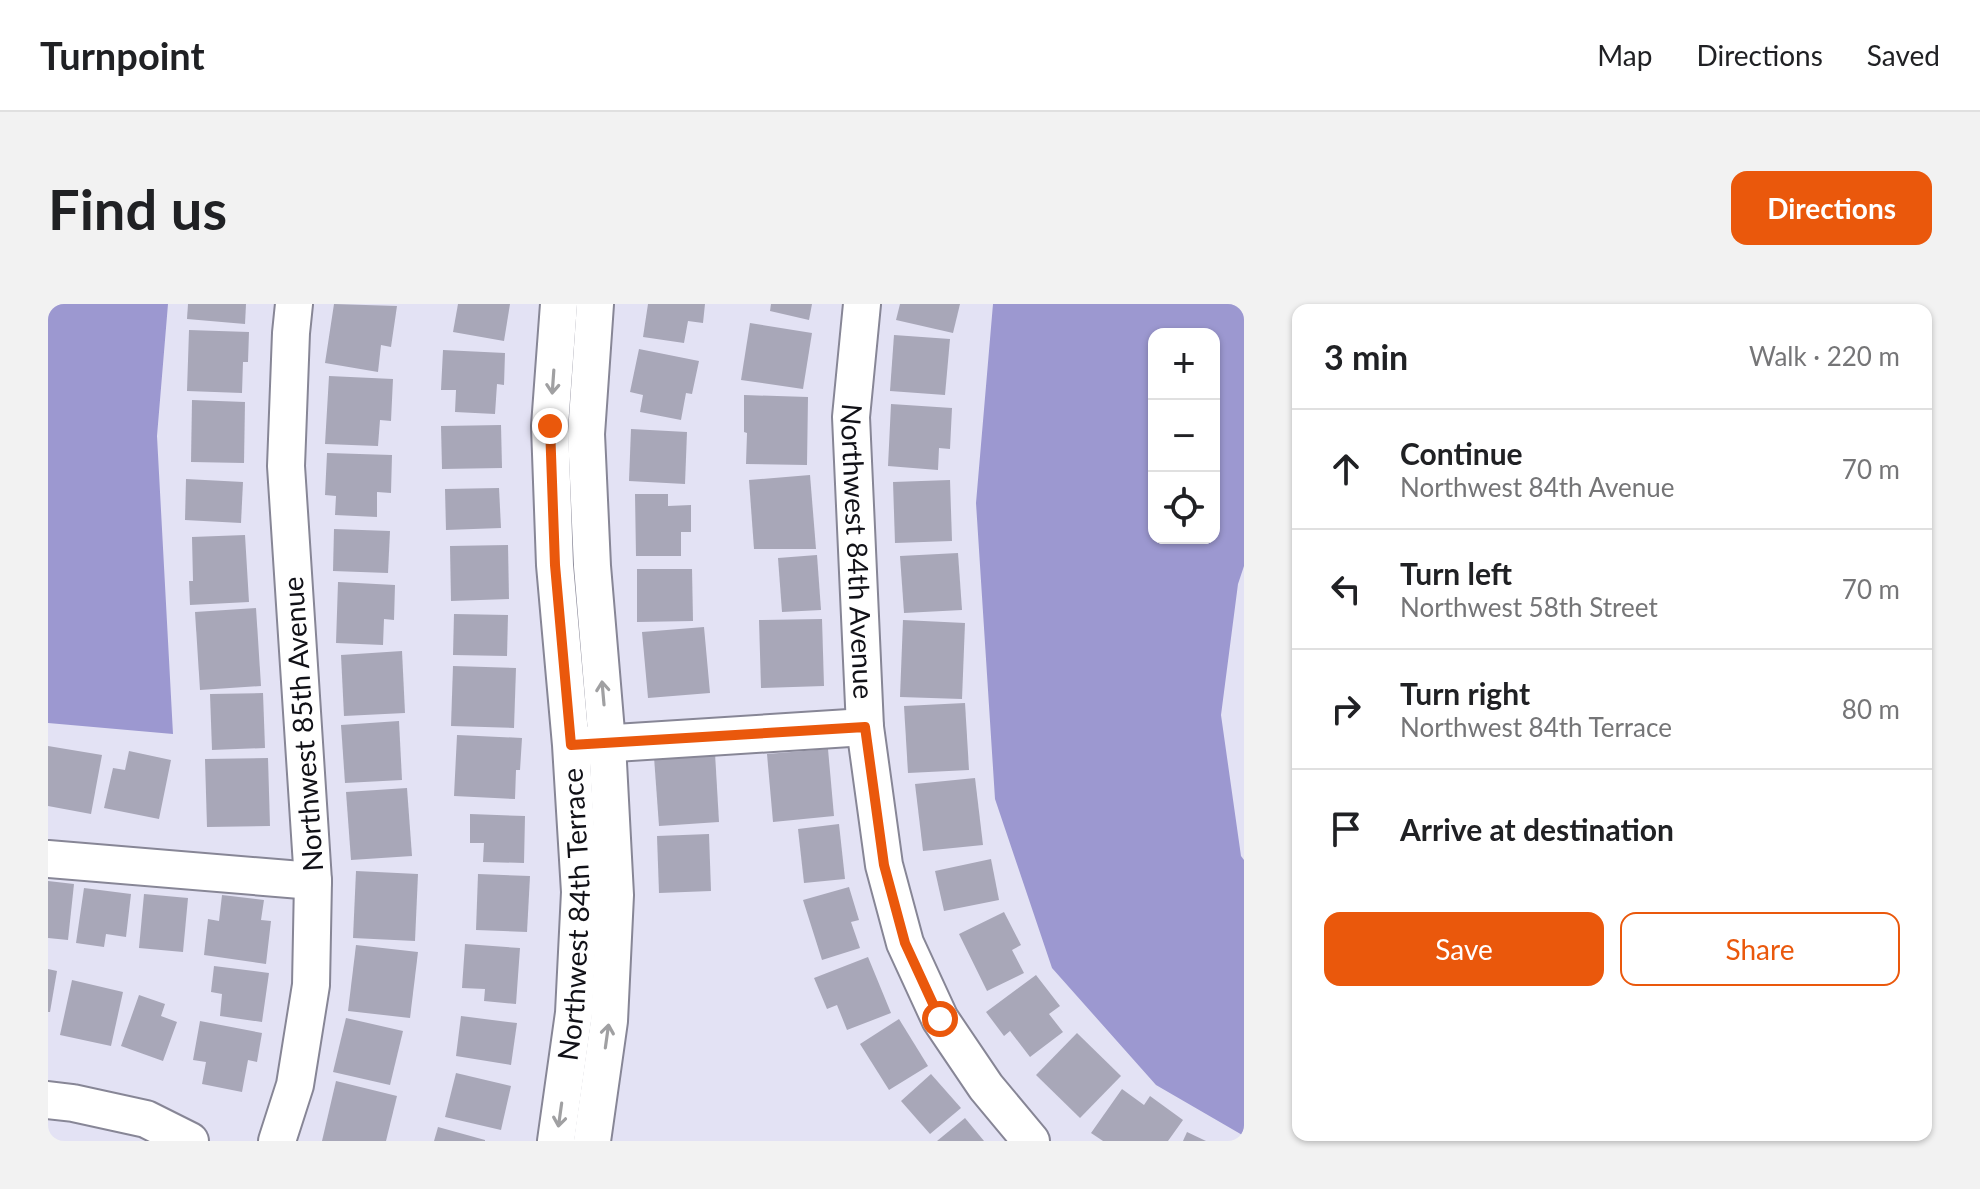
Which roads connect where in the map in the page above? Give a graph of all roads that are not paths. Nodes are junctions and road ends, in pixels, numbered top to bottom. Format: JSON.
{"nodes":[{"id":1,"x":294,"y":304,"type":"edge"},
{"id":2,"x":559,"y":304,"type":"edge"},
{"id":3,"x":595,"y":304,"type":"edge"},
{"id":4,"x":862,"y":304,"type":"edge"},
{"id":5,"x":865,"y":727,"type":"junction"},
{"id":6,"x":607,"y":744,"type":"junction"},
{"id":7,"x":571,"y":745,"type":"junction"},
{"id":8,"x":48,"y":859,"type":"edge"},
{"id":9,"x":313,"y":881,"type":"junction"},
{"id":10,"x":48,"y":1100,"type":"edge"},
{"id":11,"x":190,"y":1141,"type":"edge"},
{"id":12,"x":277,"y":1141,"type":"edge"},
{"id":13,"x":556,"y":1141,"type":"edge"},
{"id":14,"x":592,"y":1141,"type":"edge"},
{"id":15,"x":1031,"y":1141,"type":"edge"}],
"edges":[{"from":1,"to":9,"type":"street","name":"Northwest 85th Avenue"},
{"from":2,"to":7,"type":"street","name":"Northwest 84th Terrace","one_way":true},
{"from":6,"to":3,"type":"street","name":"Northwest 84th Terrace","one_way":true},
{"from":4,"to":5,"type":"street","name":"Northwest 84th Avenue"},
{"from":5,"to":6,"type":"street"},
{"from":5,"to":15,"type":"street","name":"Northwest 84th Avenue"},
{"from":6,"to":7,"type":"street"},
{"from":14,"to":6,"type":"street","name":"Northwest 84th Terrace","one_way":true},
{"from":7,"to":13,"type":"street","name":"Northwest 84th Terrace","one_way":true},
{"from":8,"to":9,"type":"street"},
{"from":9,"to":12,"type":"street","name":"Northwest 85th Avenue"},
{"from":10,"to":11,"type":"street"}]}
